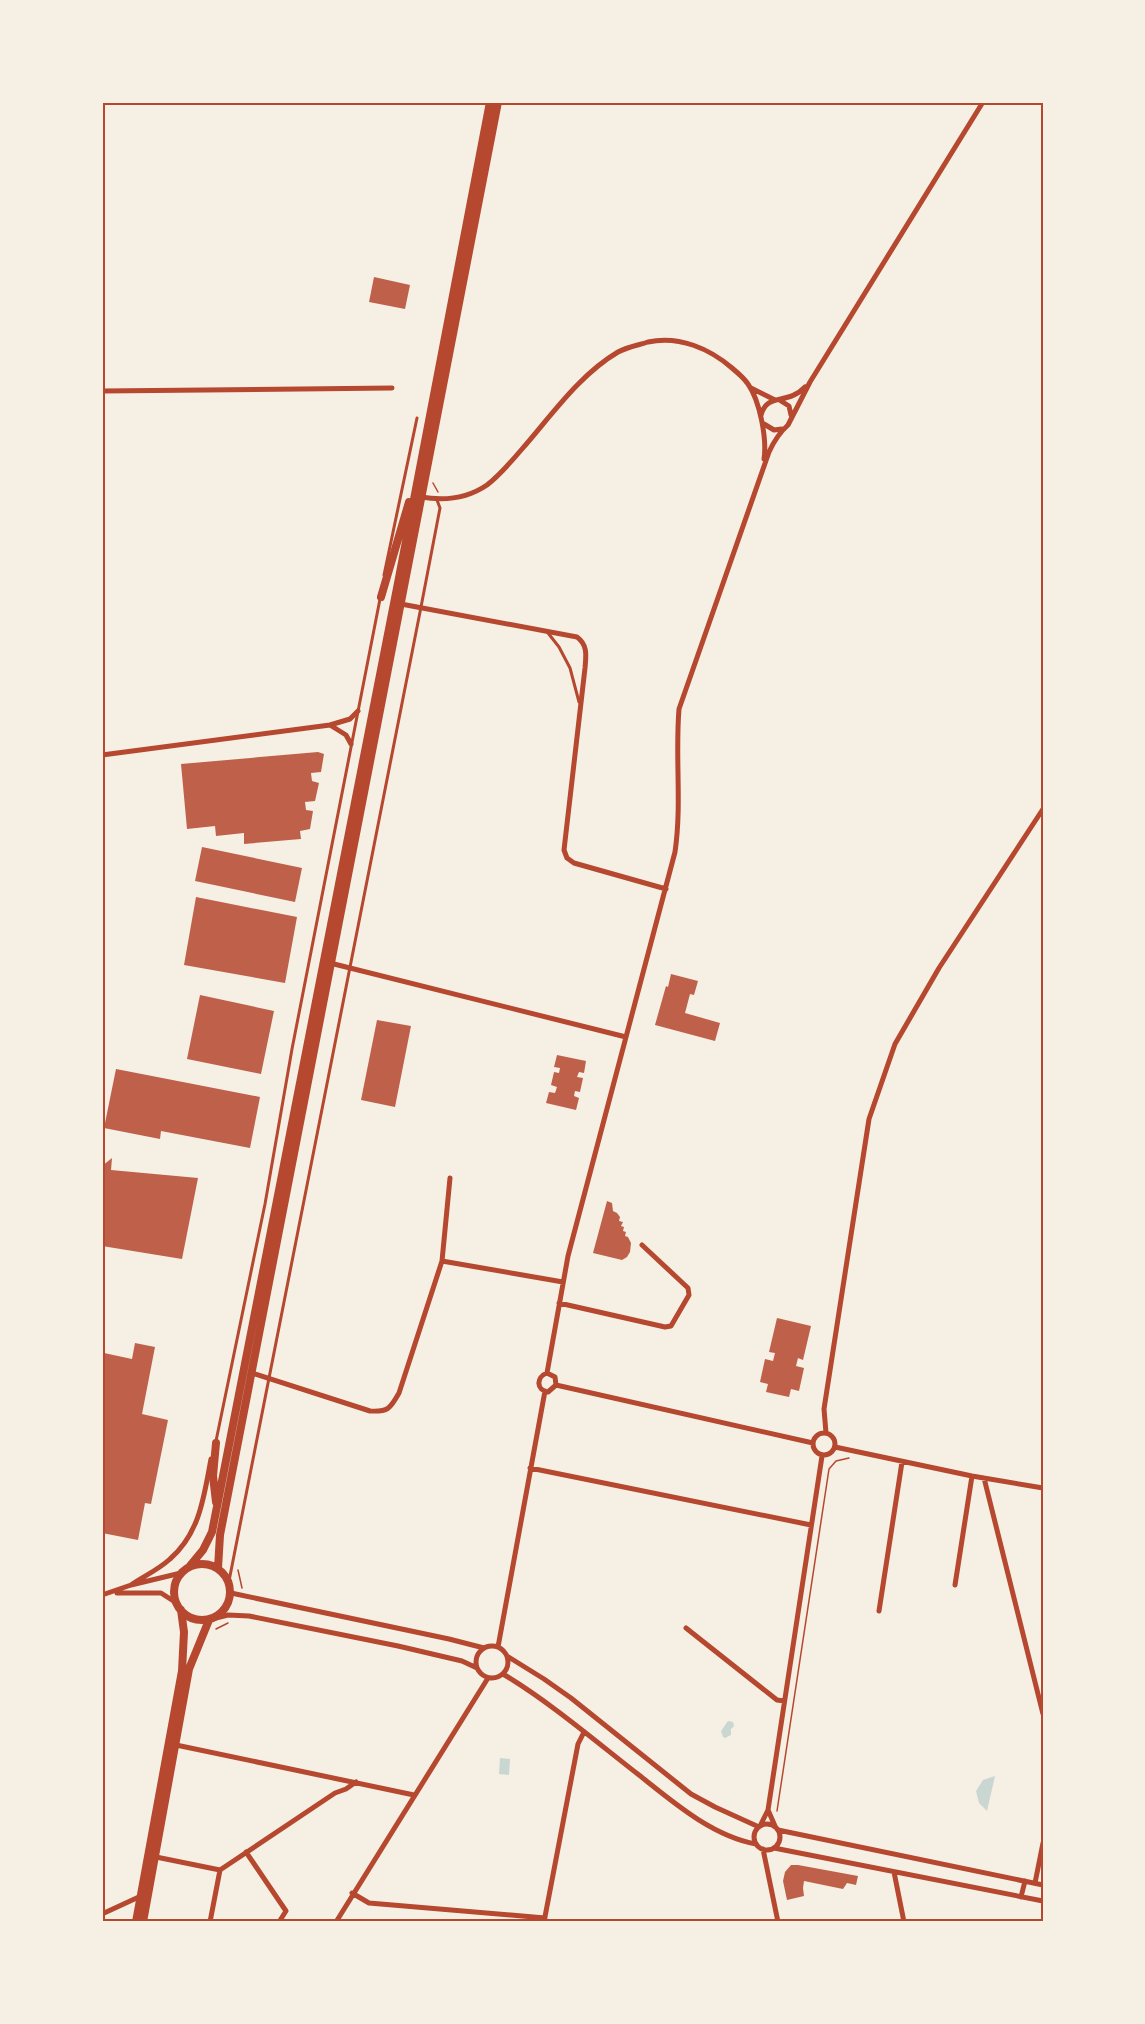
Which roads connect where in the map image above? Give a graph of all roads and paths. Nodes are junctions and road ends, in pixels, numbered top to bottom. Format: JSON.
{"nodes":[{"id":1,"x":490,"y":102,"type":"edge"},
{"id":2,"x":498,"y":102,"type":"edge"},
{"id":3,"x":983,"y":102,"type":"edge"},
{"id":4,"x":810,"y":382,"type":"junction"},
{"id":5,"x":392,"y":388,"type":"dead end"},
{"id":6,"x":751,"y":388,"type":"junction"},
{"id":7,"x":102,"y":391,"type":"edge"},
{"id":8,"x":778,"y":400,"type":"junction"},
{"id":9,"x":761,"y":415,"type":"junction"},
{"id":10,"x":791,"y":417,"type":"junction"},
{"id":11,"x":417,"y":418,"type":"dead end"},
{"id":12,"x":763,"y":423,"type":"junction"},
{"id":13,"x":782,"y":429,"type":"junction"},
{"id":14,"x":421,"y":464,"type":"junction"},
{"id":15,"x":762,"y":472,"type":"junction"},
{"id":16,"x":422,"y":497,"type":"junction"},
{"id":17,"x":437,"y":499,"type":"junction"},
{"id":18,"x":381,"y":597,"type":"junction"},
{"id":19,"x":400,"y":604,"type":"junction"},
{"id":20,"x":421,"y":608,"type":"junction"},
{"id":21,"x":547,"y":631,"type":"junction"},
{"id":22,"x":581,"y":708,"type":"junction"},
{"id":23,"x":358,"y":711,"type":"junction"},
{"id":24,"x":330,"y":725,"type":"junction"},
{"id":25,"x":351,"y":744,"type":"junction"},
{"id":26,"x":102,"y":755,"type":"edge"},
{"id":27,"x":1043,"y":809,"type":"edge"},
{"id":28,"x":666,"y":889,"type":"junction"},
{"id":29,"x":330,"y":963,"type":"junction"},
{"id":30,"x":350,"y":967,"type":"junction"},
{"id":31,"x":626,"y":1037,"type":"junction"},
{"id":32,"x":450,"y":1178,"type":"dead end"},
{"id":33,"x":642,"y":1245,"type":"dead end"},
{"id":34,"x":441,"y":1261,"type":"junction"},
{"id":35,"x":563,"y":1282,"type":"junction"},
{"id":36,"x":559,"y":1303,"type":"junction"},
{"id":37,"x":252,"y":1372,"type":"junction"},
{"id":38,"x":547,"y":1373,"type":"junction"},
{"id":39,"x":269,"y":1377,"type":"junction"},
{"id":40,"x":556,"y":1385,"type":"junction"},
{"id":41,"x":545,"y":1391,"type":"junction"},
{"id":42,"x":826,"y":1433,"type":"junction"},
{"id":43,"x":216,"y":1443,"type":"junction"},
{"id":44,"x":813,"y":1443,"type":"junction"},
{"id":45,"x":835,"y":1447,"type":"junction"},
{"id":46,"x":851,"y":1455,"type":"dead end"},
{"id":47,"x":822,"y":1456,"type":"junction"},
{"id":48,"x":902,"y":1462,"type":"junction"},
{"id":49,"x":531,"y":1468,"type":"junction"},
{"id":50,"x":972,"y":1476,"type":"junction"},
{"id":51,"x":984,"y":1478,"type":"junction"},
{"id":52,"x":1043,"y":1488,"type":"edge"},
{"id":53,"x":217,"y":1505,"type":"junction"},
{"id":54,"x":811,"y":1525,"type":"junction"},
{"id":55,"x":218,"y":1568,"type":"junction"},
{"id":56,"x":185,"y":1570,"type":"junction"},
{"id":57,"x":229,"y":1581,"type":"junction"},
{"id":58,"x":131,"y":1585,"type":"junction"},
{"id":59,"x":955,"y":1585,"type":"dead end"},
{"id":60,"x":112,"y":1593,"type":"junction"},
{"id":61,"x":231,"y":1593,"type":"junction"},
{"id":62,"x":102,"y":1595,"type":"edge"},
{"id":63,"x":175,"y":1602,"type":"junction"},
{"id":64,"x":181,"y":1610,"type":"junction"},
{"id":65,"x":879,"y":1611,"type":"dead end"},
{"id":66,"x":212,"y":1619,"type":"junction"},
{"id":67,"x":236,"y":1621,"type":"dead end"},
{"id":68,"x":686,"y":1628,"type":"dead end"},
{"id":69,"x":213,"y":1631,"type":"dead end"},
{"id":70,"x":498,"y":1647,"type":"junction"},
{"id":71,"x":484,"y":1648,"type":"junction"},
{"id":72,"x":507,"y":1656,"type":"junction"},
{"id":73,"x":477,"y":1668,"type":"junction"},
{"id":74,"x":503,"y":1674,"type":"junction"},
{"id":75,"x":488,"y":1678,"type":"junction"},
{"id":76,"x":784,"y":1701,"type":"junction"},
{"id":77,"x":1043,"y":1714,"type":"edge"},
{"id":78,"x":584,"y":1732,"type":"junction"},
{"id":79,"x":176,"y":1745,"type":"junction"},
{"id":80,"x":356,"y":1782,"type":"junction"},
{"id":81,"x":414,"y":1795,"type":"junction"},
{"id":82,"x":768,"y":1809,"type":"junction"},
{"id":83,"x":778,"y":1814,"type":"dead end"},
{"id":84,"x":760,"y":1826,"type":"junction"},
{"id":85,"x":777,"y":1828,"type":"junction"},
{"id":86,"x":1043,"y":1843,"type":"edge"},
{"id":87,"x":756,"y":1844,"type":"junction"},
{"id":88,"x":769,"y":1849,"type":"junction"},
{"id":89,"x":246,"y":1852,"type":"junction"},
{"id":90,"x":156,"y":1857,"type":"junction"},
{"id":91,"x":220,"y":1870,"type":"junction"},
{"id":92,"x":894,"y":1872,"type":"junction"},
{"id":93,"x":1025,"y":1881,"type":"junction"},
{"id":94,"x":1035,"y":1883,"type":"junction"},
{"id":95,"x":1043,"y":1885,"type":"edge"},
{"id":96,"x":352,"y":1893,"type":"junction"},
{"id":97,"x":141,"y":1896,"type":"junction"},
{"id":98,"x":1021,"y":1897,"type":"junction"},
{"id":99,"x":1042,"y":1900,"type":"edge"},
{"id":100,"x":102,"y":1914,"type":"edge"},
{"id":101,"x":544,"y":1920,"type":"edge"},
{"id":102,"x":136,"y":1922,"type":"edge"},
{"id":103,"x":143,"y":1922,"type":"edge"},
{"id":104,"x":210,"y":1922,"type":"edge"},
{"id":105,"x":279,"y":1922,"type":"edge"},
{"id":106,"x":336,"y":1922,"type":"edge"},
{"id":107,"x":778,"y":1922,"type":"edge"},
{"id":108,"x":904,"y":1922,"type":"edge"}],
"edges":[{"from":1,"to":14,"type":"main road"},
{"from":2,"to":16,"type":"main road"},
{"from":3,"to":4,"type":"street"},
{"from":4,"to":8,"type":"street"},
{"from":4,"to":10,"type":"street"},
{"from":5,"to":7,"type":"street"},
{"from":6,"to":8,"type":"street"},
{"from":6,"to":9,"type":"street"},
{"from":6,"to":17,"type":"street"},
{"from":8,"to":9,"type":"street"},
{"from":8,"to":10,"type":"street"},
{"from":9,"to":12,"type":"street"},
{"from":10,"to":13,"type":"street"},
{"from":11,"to":18,"type":"lane"},
{"from":12,"to":13,"type":"street"},
{"from":12,"to":15,"type":"street"},
{"from":13,"to":15,"type":"street"},
{"from":14,"to":18,"type":"main road"},
{"from":14,"to":53,"type":"main road"},
{"from":15,"to":28,"type":"street"},
{"from":16,"to":17,"type":"street"},
{"from":16,"to":19,"type":"main road"},
{"from":17,"to":20,"type":"lane"},
{"from":18,"to":23,"type":"lane"},
{"from":19,"to":20,"type":"street"},
{"from":19,"to":29,"type":"main road"},
{"from":20,"to":21,"type":"street"},
{"from":20,"to":30,"type":"lane"},
{"from":21,"to":22,"type":"lane"},
{"from":21,"to":22,"type":"street"},
{"from":22,"to":28,"type":"street"},
{"from":23,"to":24,"type":"street"},
{"from":23,"to":25,"type":"lane"},
{"from":24,"to":25,"type":"street"},
{"from":24,"to":26,"type":"street"},
{"from":25,"to":43,"type":"lane"},
{"from":27,"to":42,"type":"street"},
{"from":28,"to":31,"type":"street"},
{"from":29,"to":30,"type":"street"},
{"from":29,"to":37,"type":"main road"},
{"from":30,"to":31,"type":"street"},
{"from":30,"to":39,"type":"lane"},
{"from":31,"to":35,"type":"street"},
{"from":32,"to":34,"type":"street"},
{"from":33,"to":36,"type":"street"},
{"from":34,"to":35,"type":"street"},
{"from":34,"to":39,"type":"street"},
{"from":35,"to":36,"type":"street"},
{"from":36,"to":38,"type":"street"},
{"from":37,"to":39,"type":"street"},
{"from":37,"to":55,"type":"main road"},
{"from":38,"to":40,"type":"street"},
{"from":38,"to":41,"type":"street"},
{"from":39,"to":57,"type":"lane"},
{"from":40,"to":41,"type":"street"},
{"from":40,"to":44,"type":"street"},
{"from":41,"to":49,"type":"street"},
{"from":42,"to":44,"type":"street"},
{"from":42,"to":45,"type":"street"},
{"from":43,"to":53,"type":"main road"},
{"from":43,"to":58,"type":"street"},
{"from":44,"to":47,"type":"street"},
{"from":45,"to":47,"type":"street"},
{"from":45,"to":48,"type":"street"},
{"from":46,"to":83,"type":"path"},
{"from":47,"to":54,"type":"street"},
{"from":48,"to":50,"type":"street"},
{"from":48,"to":65,"type":"street"},
{"from":49,"to":54,"type":"street"},
{"from":49,"to":70,"type":"street"},
{"from":50,"to":51,"type":"street"},
{"from":50,"to":59,"type":"street"},
{"from":51,"to":52,"type":"street"},
{"from":51,"to":77,"type":"street"},
{"from":53,"to":56,"type":"main road"},
{"from":54,"to":76,"type":"street"},
{"from":55,"to":56,"type":"main road"},
{"from":55,"to":57,"type":"main road"},
{"from":56,"to":58,"type":"street"},
{"from":56,"to":63,"type":"main road"},
{"from":57,"to":61,"type":"main road"},
{"from":58,"to":60,"type":"street"},
{"from":60,"to":62,"type":"street"},
{"from":60,"to":63,"type":"street"},
{"from":61,"to":66,"type":"main road"},
{"from":61,"to":71,"type":"street"},
{"from":63,"to":64,"type":"main road"},
{"from":64,"to":66,"type":"main road"},
{"from":64,"to":97,"type":"main road"},
{"from":66,"to":73,"type":"street"},
{"from":66,"to":79,"type":"main road"},
{"from":67,"to":69,"type":"path"},
{"from":68,"to":76,"type":"street"},
{"from":70,"to":71,"type":"street"},
{"from":70,"to":72,"type":"street"},
{"from":71,"to":73,"type":"street"},
{"from":72,"to":74,"type":"street"},
{"from":72,"to":84,"type":"street"},
{"from":73,"to":75,"type":"street"},
{"from":74,"to":75,"type":"street"},
{"from":74,"to":78,"type":"street"},
{"from":75,"to":81,"type":"street"},
{"from":76,"to":82,"type":"street"},
{"from":78,"to":87,"type":"street"},
{"from":78,"to":101,"type":"street"},
{"from":79,"to":80,"type":"street"},
{"from":79,"to":90,"type":"main road"},
{"from":80,"to":81,"type":"street"},
{"from":80,"to":89,"type":"street"},
{"from":81,"to":96,"type":"street"},
{"from":82,"to":84,"type":"street"},
{"from":82,"to":85,"type":"street"},
{"from":84,"to":85,"type":"street"},
{"from":84,"to":87,"type":"street"},
{"from":85,"to":88,"type":"street"},
{"from":85,"to":93,"type":"street"},
{"from":86,"to":94,"type":"street"},
{"from":87,"to":88,"type":"street"},
{"from":88,"to":92,"type":"street"},
{"from":88,"to":107,"type":"street"},
{"from":89,"to":91,"type":"street"},
{"from":89,"to":105,"type":"street"},
{"from":90,"to":91,"type":"street"},
{"from":90,"to":103,"type":"main road"},
{"from":91,"to":104,"type":"street"},
{"from":92,"to":98,"type":"street"},
{"from":92,"to":108,"type":"street"},
{"from":93,"to":94,"type":"street"},
{"from":93,"to":98,"type":"street"},
{"from":94,"to":95,"type":"street"},
{"from":96,"to":101,"type":"street"},
{"from":96,"to":106,"type":"street"},
{"from":97,"to":100,"type":"street"},
{"from":97,"to":102,"type":"main road"},
{"from":98,"to":99,"type":"street"}]}
